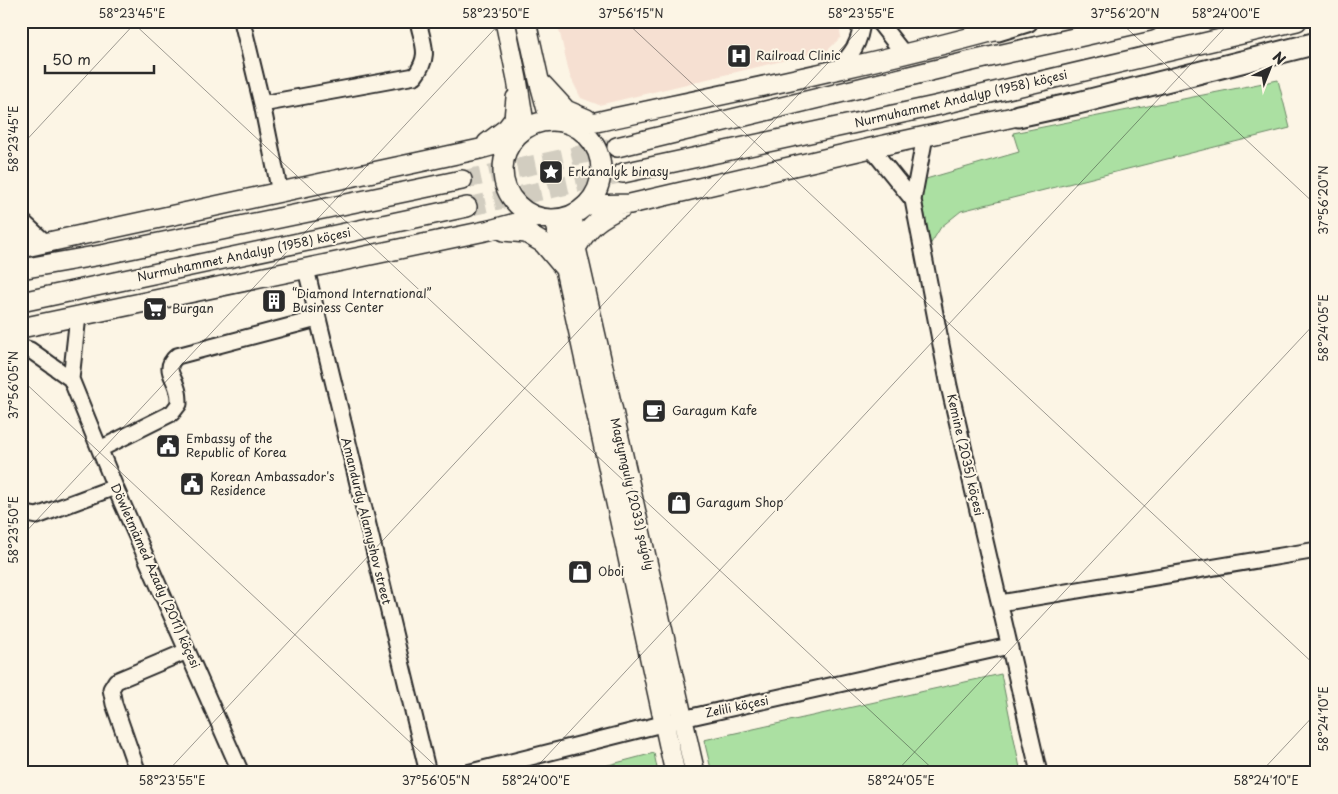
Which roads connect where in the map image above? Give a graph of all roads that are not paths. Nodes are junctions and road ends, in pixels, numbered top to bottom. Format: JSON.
{"nodes":[{"id":1,"x":242,"y":21,"type":"edge"},
{"id":2,"x":418,"y":21,"type":"edge"},
{"id":3,"x":504,"y":21,"type":"edge"},
{"id":4,"x":526,"y":21,"type":"edge"},
{"id":5,"x":862,"y":21,"type":"edge"},
{"id":6,"x":878,"y":21,"type":"edge"},
{"id":7,"x":1027,"y":21,"type":"edge"},
{"id":8,"x":1149,"y":21,"type":"edge"},
{"id":9,"x":1298,"y":21,"type":"edge"},
{"id":10,"x":998,"y":30,"type":"junction"},
{"id":11,"x":1317,"y":43,"type":"edge"},
{"id":12,"x":922,"y":50,"type":"junction"},
{"id":13,"x":904,"y":54,"type":"junction"},
{"id":14,"x":963,"y":64,"type":"junction"},
{"id":15,"x":837,"y":70,"type":"junction"},
{"id":16,"x":517,"y":79,"type":"junction"},
{"id":17,"x":539,"y":80,"type":"junction"},
{"id":18,"x":978,"y":96,"type":"junction"},
{"id":19,"x":262,"y":104,"type":"junction"},
{"id":20,"x":1018,"y":116,"type":"junction"},
{"id":21,"x":559,"y":122,"type":"junction"},
{"id":22,"x":596,"y":122,"type":"junction"},
{"id":23,"x":957,"y":128,"type":"junction"},
{"id":24,"x":519,"y":134,"type":"junction"},
{"id":25,"x":925,"y":136,"type":"junction"},
{"id":26,"x":617,"y":147,"type":"tunnel mouth"},
{"id":27,"x":871,"y":148,"type":"junction"},
{"id":28,"x":480,"y":149,"type":"junction"},
{"id":29,"x":623,"y":173,"type":"tunnel mouth"},
{"id":30,"x":462,"y":180,"type":"tunnel mouth"},
{"id":31,"x":280,"y":192,"type":"junction"},
{"id":32,"x":913,"y":200,"type":"junction"},
{"id":33,"x":630,"y":204,"type":"junction"},
{"id":34,"x":468,"y":207,"type":"tunnel mouth"},
{"id":35,"x":563,"y":214,"type":"junction"},
{"id":36,"x":21,"y":220,"type":"edge"},
{"id":37,"x":490,"y":230,"type":"junction"},
{"id":38,"x":46,"y":243,"type":"junction"},
{"id":39,"x":21,"y":248,"type":"edge"},
{"id":40,"x":576,"y":248,"type":"junction"},
{"id":41,"x":106,"y":254,"type":"junction"},
{"id":42,"x":21,"y":269,"type":"edge"},
{"id":43,"x":306,"y":269,"type":"junction"},
{"id":44,"x":566,"y":270,"type":"junction"},
{"id":45,"x":115,"y":283,"type":"junction"},
{"id":46,"x":21,"y":302,"type":"edge"},
{"id":47,"x":78,"y":316,"type":"junction"},
{"id":48,"x":317,"y":319,"type":"junction"},
{"id":49,"x":21,"y":328,"type":"edge"},
{"id":50,"x":21,"y":347,"type":"edge"},
{"id":51,"x":71,"y":379,"type":"junction"},
{"id":52,"x":100,"y":449,"type":"junction"},
{"id":53,"x":115,"y":488,"type":"junction"},
{"id":54,"x":21,"y":513,"type":"edge"},
{"id":55,"x":1317,"y":550,"type":"edge"},
{"id":56,"x":1000,"y":602,"type":"junction"},
{"id":57,"x":1009,"y":646,"type":"junction"},
{"id":58,"x":187,"y":651,"type":"junction"},
{"id":59,"x":682,"y":719,"type":"junction"},
{"id":60,"x":663,"y":724,"type":"junction"},
{"id":61,"x":138,"y":773,"type":"edge"},
{"id":62,"x":241,"y":773,"type":"edge"},
{"id":63,"x":428,"y":773,"type":"edge"},
{"id":64,"x":467,"y":773,"type":"edge"},
{"id":65,"x":675,"y":773,"type":"edge"},
{"id":66,"x":695,"y":773,"type":"edge"},
{"id":67,"x":1039,"y":773,"type":"edge"}],
"edges":[{"from":1,"to":19,"type":"street"},
{"from":2,"to":19,"type":"street"},
{"from":3,"to":16,"type":"main road"},
{"from":4,"to":17,"type":"main road"},
{"from":5,"to":15,"type":"street"},
{"from":6,"to":13,"type":"street"},
{"from":7,"to":10,"type":"highway"},
{"from":8,"to":14,"type":"main road"},
{"from":9,"to":18,"type":"main road","name":"Nurmuhammet Andalyp (1958) köçesi"},
{"from":10,"to":12,"type":"main road"},
{"from":10,"to":14,"type":"main road"},
{"from":11,"to":20,"type":"highway"},
{"from":12,"to":13,"type":"main road"},
{"from":12,"to":14,"type":"main road"},
{"from":13,"to":15,"type":"main road"},
{"from":14,"to":26,"type":"main road"},
{"from":15,"to":22,"type":"main road"},
{"from":16,"to":24,"type":"main road"},
{"from":16,"to":28,"type":"main road"},
{"from":17,"to":21,"type":"main road"},
{"from":17,"to":22,"type":"main road"},
{"from":18,"to":20,"type":"main road"},
{"from":18,"to":23,"type":"main road"},
{"from":18,"to":29,"type":"main road","name":"Nurmuhammet Andalyp (1958) köçesi"},
{"from":19,"to":31,"type":"street"},
{"from":20,"to":23,"type":"main road"},
{"from":21,"to":22,"type":"main road"},
{"from":21,"to":24,"type":"main road"},
{"from":21,"to":35,"type":"main road"},
{"from":23,"to":25,"type":"main road"},
{"from":24,"to":28,"type":"main road"},
{"from":24,"to":35,"type":"main road"},
{"from":25,"to":27,"type":"main road"},
{"from":25,"to":32,"type":"street"},
{"from":27,"to":32,"type":"street","name":"Kemine (2035) köçesi"},
{"from":27,"to":33,"type":"main road"},
{"from":28,"to":31,"type":"main road"},
{"from":30,"to":41,"type":"main road"},
{"from":31,"to":38,"type":"main road"},
{"from":32,"to":56,"type":"street","name":"Kemine (2035) köçesi"},
{"from":33,"to":35,"type":"main road"},
{"from":33,"to":40,"type":"main road"},
{"from":34,"to":45,"type":"main road","name":"Nurmuhammet Andalyp (1958) köçesi"},
{"from":35,"to":37,"type":"main road"},
{"from":35,"to":40,"type":"main road","name":"Magtymguly (2033) şaýoly"},
{"from":35,"to":44,"type":"main road","name":"Magtymguly (2033) şaýoly"},
{"from":36,"to":38,"type":"street"},
{"from":37,"to":43,"type":"main road"},
{"from":37,"to":44,"type":"main road"},
{"from":38,"to":39,"type":"main road"},
{"from":38,"to":41,"type":"main road"},
{"from":40,"to":59,"type":"main road","name":"Magtymguly (2033) şaýoly"},
{"from":41,"to":42,"type":"main road"},
{"from":43,"to":47,"type":"main road"},
{"from":43,"to":48,"type":"street","name":"Amandurdy Alamyshov street"},
{"from":44,"to":60,"type":"main road","name":"Magtymguly (2033) şaýoly"},
{"from":45,"to":46,"type":"main road","name":"Nurmuhammet Andalyp (1958) köçesi"},
{"from":45,"to":47,"type":"main road"},
{"from":47,"to":49,"type":"main road"},
{"from":47,"to":51,"type":"street","name":"Döwletmämed Azady (2011) köçesi"},
{"from":48,"to":52,"type":"street"},
{"from":48,"to":63,"type":"street","name":"Amandurdy Alamyshov street"},
{"from":50,"to":51,"type":"street"},
{"from":51,"to":52,"type":"street","name":"Döwletmämed Azady (2011) köçesi"},
{"from":52,"to":53,"type":"street","name":"Döwletmämed Azady (2011) köçesi"},
{"from":53,"to":54,"type":"street"},
{"from":53,"to":58,"type":"street","name":"Döwletmämed Azady (2011) köçesi"},
{"from":55,"to":56,"type":"street"},
{"from":56,"to":57,"type":"street","name":"Kemine (2035) köçesi"},
{"from":57,"to":59,"type":"street","name":"Zelili köçesi"},
{"from":57,"to":67,"type":"street","name":"Kemine (2035) köçesi"},
{"from":58,"to":61,"type":"street"},
{"from":58,"to":62,"type":"street","name":"Döwletmämed Azady (2011) köçesi"},
{"from":59,"to":60,"type":"street","name":"Zelili köçesi"},
{"from":59,"to":66,"type":"main road","name":"Magtymguly (2033) şaýoly"},
{"from":60,"to":64,"type":"street","name":"Zelili köçesi"},
{"from":60,"to":65,"type":"main road","name":"Magtymguly (2033) şaýoly"}]}
